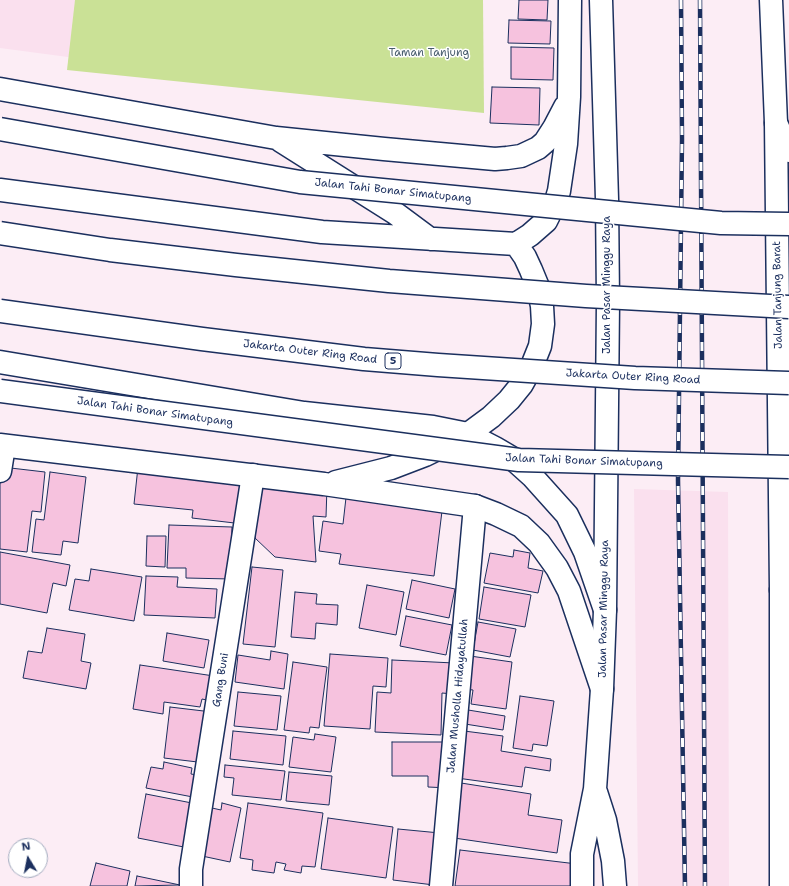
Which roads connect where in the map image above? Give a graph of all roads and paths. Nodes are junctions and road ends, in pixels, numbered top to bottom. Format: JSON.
{"nodes":[{"id":1,"x":570,"y":0,"type":"edge"},
{"id":2,"x":601,"y":0,"type":"edge"},
{"id":3,"x":770,"y":0,"type":"edge"},
{"id":4,"x":0,"y":90,"type":"edge"},
{"id":5,"x":568,"y":97,"type":"junction"},
{"id":6,"x":776,"y":123,"type":"junction"},
{"id":7,"x":0,"y":129,"type":"edge"},
{"id":8,"x":276,"y":138,"type":"junction"},
{"id":9,"x":789,"y":151,"type":"edge"},
{"id":10,"x":0,"y":190,"type":"edge"},
{"id":11,"x":789,"y":224,"type":"edge"},
{"id":12,"x":0,"y":233,"type":"edge"},
{"id":13,"x":430,"y":239,"type":"junction"},
{"id":14,"x":516,"y":244,"type":"junction"},
{"id":15,"x":789,"y":307,"type":"edge"},
{"id":16,"x":0,"y":311,"type":"edge"},
{"id":17,"x":0,"y":362,"type":"edge"},
{"id":18,"x":789,"y":383,"type":"edge"},
{"id":19,"x":0,"y":391,"type":"edge"},
{"id":20,"x":468,"y":434,"type":"junction"},
{"id":21,"x":2,"y":445,"type":"edge"},
{"id":22,"x":789,"y":467,"type":"edge"},
{"id":23,"x":0,"y":470,"type":"edge"},
{"id":24,"x":253,"y":475,"type":"junction"},
{"id":25,"x":324,"y":484,"type":"junction"},
{"id":26,"x":475,"y":506,"type":"junction"},
{"id":27,"x":785,"y":581,"type":"edge"},
{"id":28,"x":605,"y":610,"type":"junction"},
{"id":29,"x":785,"y":680,"type":"edge"},
{"id":30,"x":602,"y":689,"type":"junction"},
{"id":31,"x":595,"y":789,"type":"junction"},
{"id":32,"x":789,"y":884,"type":"edge"},
{"id":33,"x":191,"y":886,"type":"edge"},
{"id":34,"x":441,"y":886,"type":"edge"},
{"id":35,"x":582,"y":886,"type":"edge"},
{"id":36,"x":615,"y":886,"type":"edge"},
{"id":37,"x":781,"y":886,"type":"edge"}],
"edges":[{"from":1,"to":5,"type":"main road"},
{"from":2,"to":28,"type":"main road","name":"Jalan Pasar Minggu Raya"},
{"from":3,"to":6,"type":"main road","name":"Jalan Tanjung Barat"},
{"from":4,"to":8,"type":"main road"},
{"from":5,"to":8,"type":"main road"},
{"from":5,"to":14,"type":"main road"},
{"from":6,"to":9,"type":"main road"},
{"from":6,"to":27,"type":"main road","name":"Jalan Tanjung Barat"},
{"from":7,"to":11,"type":"main road","name":"Jalan Tahi Bonar Simatupang","bridge":true},
{"from":8,"to":13,"type":"main road"},
{"from":10,"to":13,"type":"main road"},
{"from":12,"to":15,"type":"main road","bridge":true},
{"from":13,"to":14,"type":"main road"},
{"from":14,"to":20,"type":"main road"},
{"from":16,"to":18,"type":"main road","name":"Jakarta Outer Ring Road","number":"5","bridge":true},
{"from":17,"to":20,"type":"main road"},
{"from":19,"to":22,"type":"main road","name":"Jalan Tahi Bonar Simatupang","bridge":true},
{"from":20,"to":25,"type":"main road"},
{"from":20,"to":28,"type":"main road"},
{"from":21,"to":23,"type":"main road"},
{"from":21,"to":24,"type":"main road"},
{"from":24,"to":25,"type":"main road"},
{"from":24,"to":33,"type":"main road","name":"Gang Buni"},
{"from":25,"to":26,"type":"main road"},
{"from":26,"to":30,"type":"main road"},
{"from":26,"to":34,"type":"main road","name":"Jalan Musholla Hidayatullah"},
{"from":27,"to":29,"type":"main road","name":"Jalan Tanjung Barat"},
{"from":28,"to":30,"type":"main road","name":"Jalan Pasar Minggu Raya"},
{"from":29,"to":37,"type":"main road","name":"Jalan Tanjung Barat"},
{"from":30,"to":31,"type":"main road","name":"Jalan Pasar Minggu Raya"},
{"from":31,"to":35,"type":"main road"},
{"from":31,"to":36,"type":"main road"},
{"from":32,"to":37,"type":"main road"}]}
